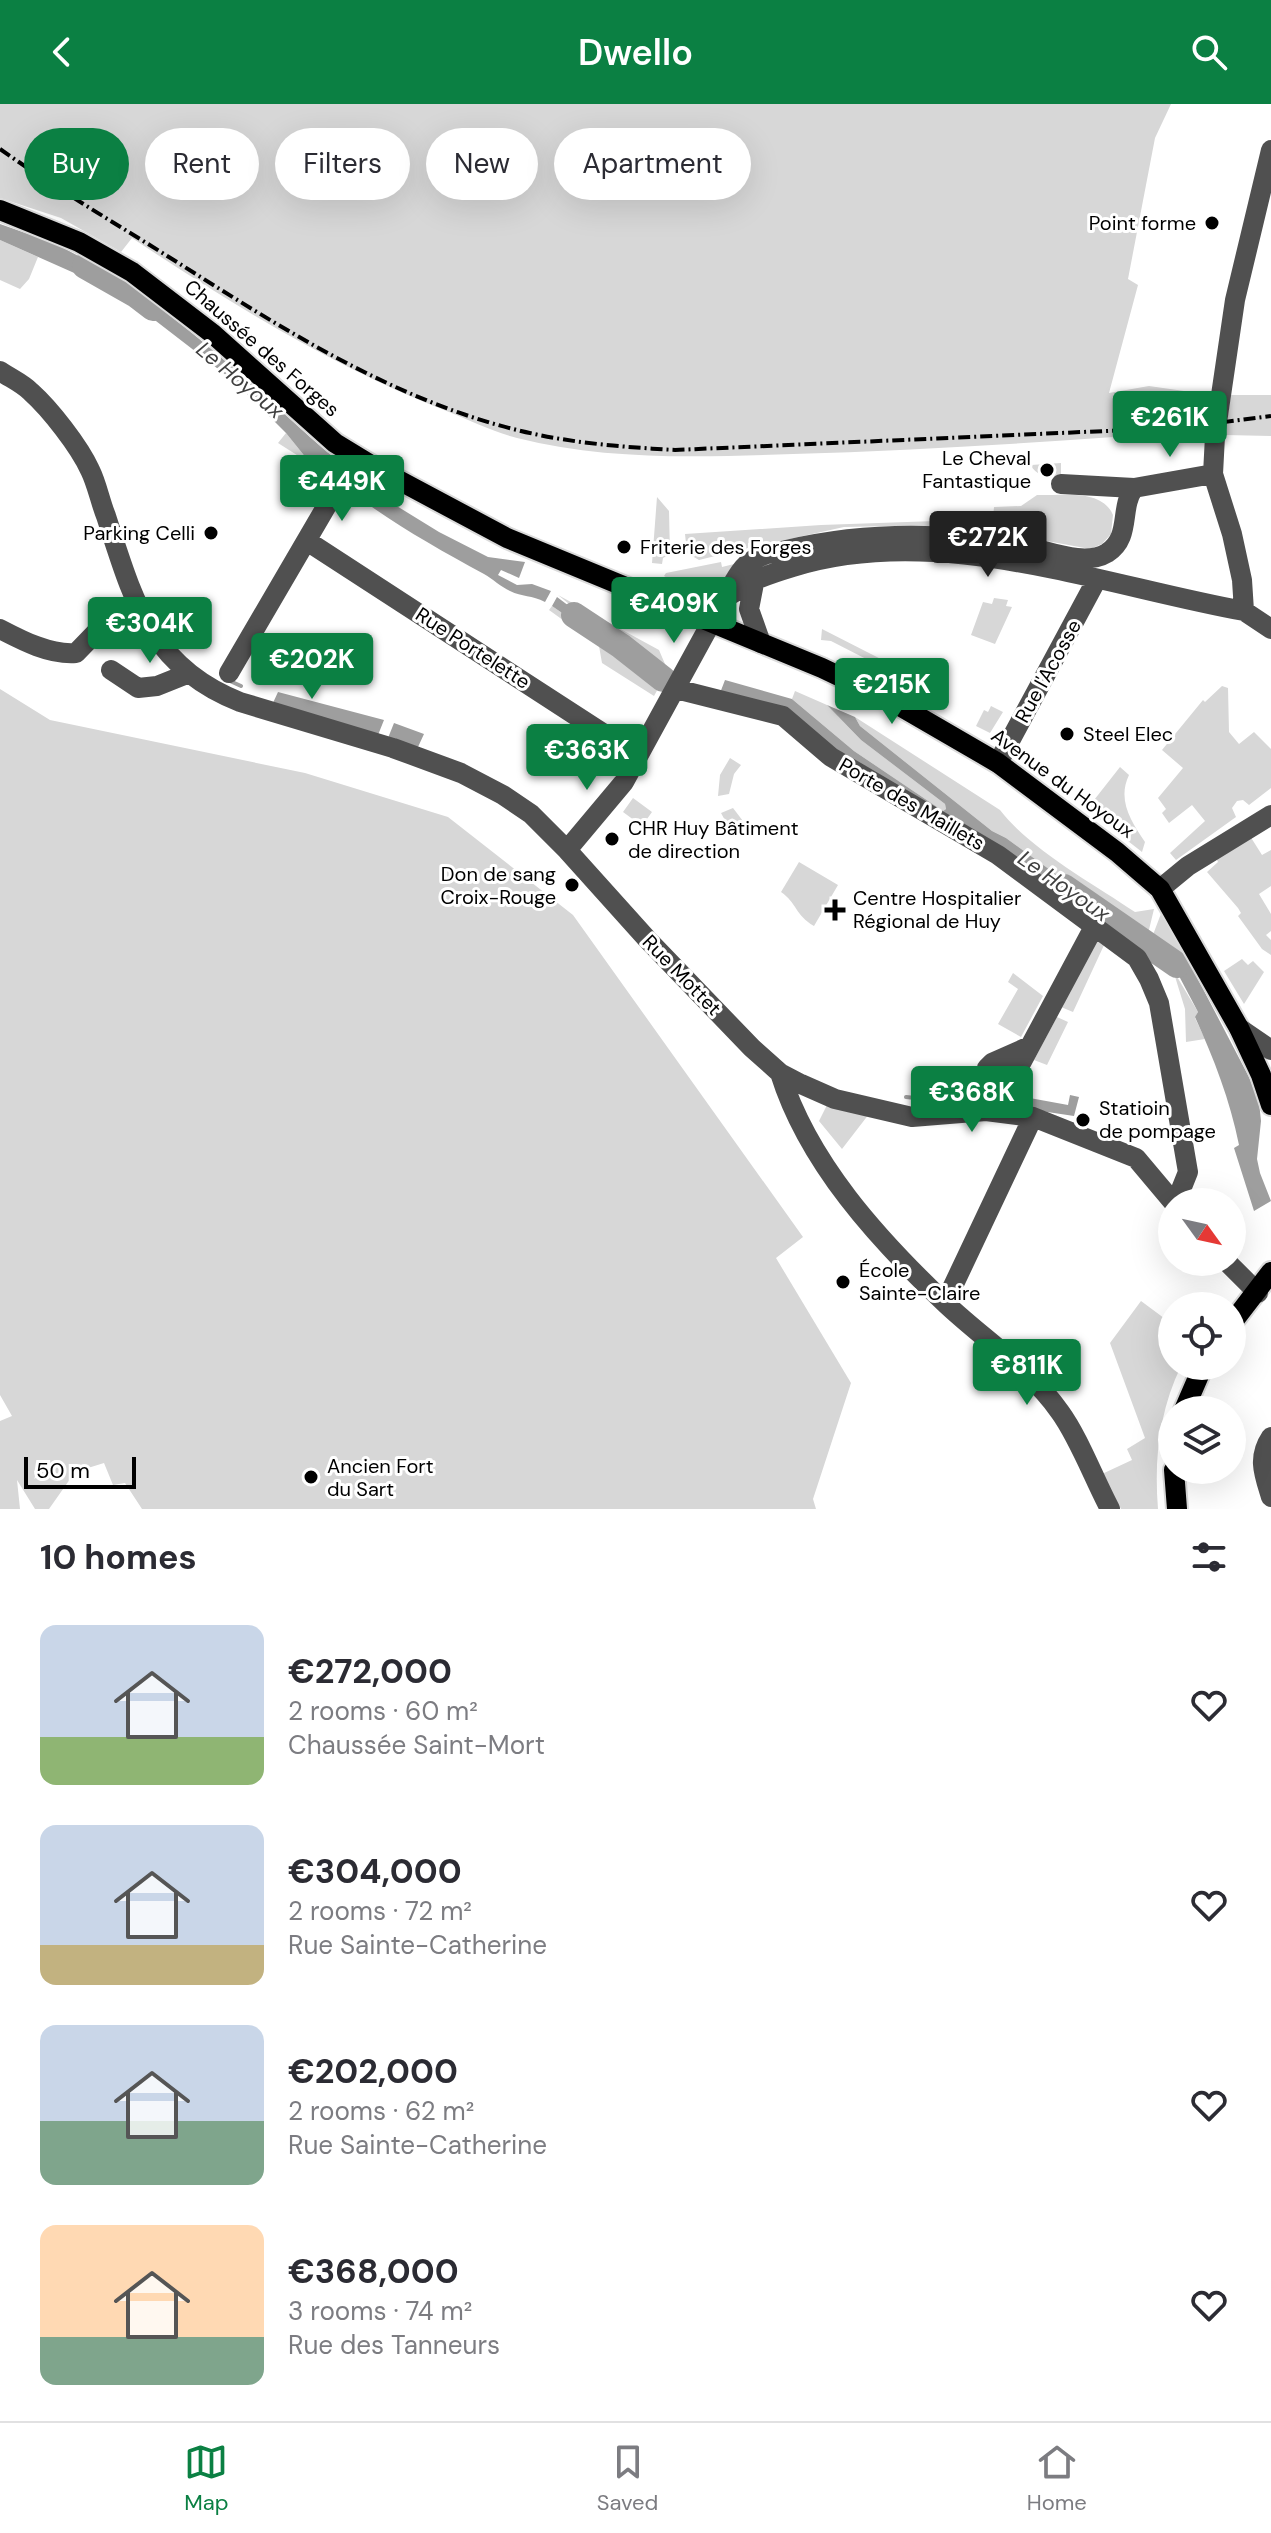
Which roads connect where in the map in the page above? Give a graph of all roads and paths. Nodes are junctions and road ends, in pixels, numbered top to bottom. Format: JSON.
{"nodes":[{"id":1,"x":1271,"y":150,"type":"edge"},
{"id":2,"x":0,"y":210,"type":"edge"},
{"id":3,"x":0,"y":371,"type":"edge"},
{"id":4,"x":1213,"y":474,"type":"junction"},
{"id":5,"x":340,"y":483,"type":"dead end"},
{"id":6,"x":1061,"y":484,"type":"dead end"},
{"id":7,"x":1134,"y":488,"type":"junction"},
{"id":8,"x":307,"y":541,"type":"junction"},
{"id":9,"x":755,"y":578,"type":"junction"},
{"id":10,"x":1097,"y":579,"type":"junction"},
{"id":11,"x":726,"y":599,"type":"junction"},
{"id":12,"x":134,"y":603,"type":"junction"},
{"id":13,"x":1244,"y":611,"type":"junction"},
{"id":14,"x":712,"y":622,"type":"junction"},
{"id":15,"x":0,"y":629,"type":"edge"},
{"id":16,"x":1271,"y":629,"type":"edge"},
{"id":17,"x":761,"y":643,"type":"junction"},
{"id":18,"x":111,"y":670,"type":"dead end"},
{"id":19,"x":229,"y":673,"type":"dead end"},
{"id":20,"x":187,"y":674,"type":"junction"},
{"id":21,"x":676,"y":689,"type":"junction"},
{"id":22,"x":638,"y":756,"type":"junction"},
{"id":23,"x":998,"y":763,"type":"junction"},
{"id":24,"x":1271,"y":815,"type":"edge"},
{"id":25,"x":567,"y":850,"type":"junction"},
{"id":26,"x":1160,"y":889,"type":"junction"},
{"id":27,"x":1095,"y":925,"type":"junction"},
{"id":28,"x":1239,"y":1028,"type":"junction"},
{"id":29,"x":1030,"y":1046,"type":"dead end"},
{"id":30,"x":1271,"y":1050,"type":"edge"},
{"id":31,"x":780,"y":1073,"type":"junction"},
{"id":32,"x":1271,"y":1105,"type":"edge"},
{"id":33,"x":1033,"y":1117,"type":"junction"},
{"id":34,"x":1163,"y":1188,"type":"edge"},
{"id":35,"x":1181,"y":1188,"type":"edge"},
{"id":36,"x":1271,"y":1272,"type":"edge"},
{"id":37,"x":1246,"y":1276,"type":"edge"},
{"id":38,"x":1264,"y":1290,"type":"edge"},
{"id":39,"x":945,"y":1303,"type":"junction"},
{"id":40,"x":1246,"y":1309,"type":"edge"},
{"id":41,"x":1271,"y":1437,"type":"edge"},
{"id":42,"x":1175,"y":1484,"type":"edge"},
{"id":43,"x":1271,"y":1497,"type":"edge"},
{"id":44,"x":1110,"y":1509,"type":"edge"},
{"id":45,"x":1177,"y":1509,"type":"edge"}],
"edges":[{"from":1,"to":4,"type":"street"},
{"from":2,"to":14,"type":"main road","name":"Chaussée des Forges"},
{"from":3,"to":12,"type":"street","name":"Rue Mottet"},
{"from":4,"to":7,"type":"street"},
{"from":4,"to":13,"type":"street"},
{"from":5,"to":8,"type":"street"},
{"from":6,"to":7,"type":"street"},
{"from":7,"to":11,"type":"street"},
{"from":8,"to":19,"type":"street"},
{"from":8,"to":22,"type":"street","name":"Rue Portelette"},
{"from":9,"to":10,"type":"street"},
{"from":9,"to":11,"type":"street"},
{"from":9,"to":17,"type":"street"},
{"from":10,"to":13,"type":"street"},
{"from":10,"to":23,"type":"street","name":"Rue l'Acosse"},
{"from":11,"to":14,"type":"street"},
{"from":12,"to":15,"type":"street"},
{"from":12,"to":20,"type":"street","name":"Rue Mottet"},
{"from":13,"to":16,"type":"street"},
{"from":14,"to":17,"type":"main road","name":"Avenue du Hoyoux"},
{"from":14,"to":21,"type":"street"},
{"from":17,"to":23,"type":"main road","name":"Avenue du Hoyoux"},
{"from":18,"to":20,"type":"street"},
{"from":20,"to":25,"type":"street","name":"Rue Mottet"},
{"from":21,"to":22,"type":"street"},
{"from":21,"to":27,"type":"street","name":"Porte des Maillets"},
{"from":22,"to":25,"type":"street"},
{"from":23,"to":26,"type":"main road","name":"Avenue du Hoyoux"},
{"from":24,"to":26,"type":"street"},
{"from":25,"to":31,"type":"street","name":"Rue Mottet"},
{"from":26,"to":28,"type":"main road","name":"Avenue du Hoyoux"},
{"from":27,"to":29,"type":"street"},
{"from":27,"to":35,"type":"street","name":"Porte des Maillets"},
{"from":28,"to":30,"type":"street"},
{"from":28,"to":32,"type":"main road","name":"Avenue du Hoyoux"},
{"from":31,"to":33,"type":"street"},
{"from":31,"to":39,"type":"street"},
{"from":33,"to":34,"type":"street"},
{"from":33,"to":39,"type":"street"},
{"from":36,"to":38,"type":"main road"},
{"from":37,"to":38,"type":"street"},
{"from":38,"to":40,"type":"main road"},
{"from":39,"to":44,"type":"street"},
{"from":41,"to":43,"type":"street"},
{"from":42,"to":45,"type":"main road"}]}
